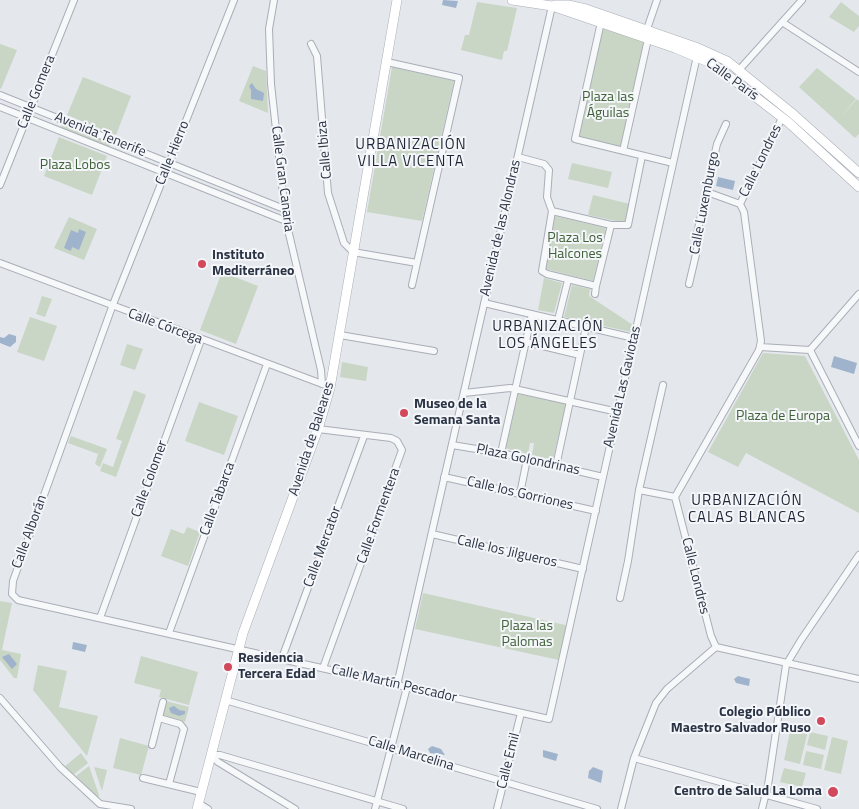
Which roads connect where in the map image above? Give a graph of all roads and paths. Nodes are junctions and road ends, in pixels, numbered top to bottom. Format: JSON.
{"nodes":[{"id":1,"x":74,"y":0,"type":"edge"},
{"id":2,"x":234,"y":0,"type":"edge"},
{"id":3,"x":274,"y":0,"type":"edge"},
{"id":4,"x":398,"y":0,"type":"edge"},
{"id":5,"x":512,"y":0,"type":"edge"},
{"id":6,"x":657,"y":0,"type":"edge"},
{"id":7,"x":802,"y":0,"type":"edge"},
{"id":8,"x":552,"y":6,"type":"junction"},
{"id":9,"x":601,"y":18,"type":"junction"},
{"id":10,"x":782,"y":22,"type":"junction"},
{"id":11,"x":647,"y":36,"type":"junction"},
{"id":12,"x":310,"y":44,"type":"dead end"},
{"id":13,"x":697,"y":52,"type":"junction"},
{"id":14,"x":387,"y":62,"type":"junction"},
{"id":15,"x":739,"y":70,"type":"junction"},
{"id":16,"x":859,"y":72,"type":"edge"},
{"id":17,"x":732,"y":78,"type":"junction"},
{"id":18,"x":0,"y":95,"type":"edge"},
{"id":19,"x":0,"y":107,"type":"edge"},
{"id":20,"x":31,"y":108,"type":"junction"},
{"id":21,"x":787,"y":110,"type":"junction"},
{"id":22,"x":27,"y":118,"type":"junction"},
{"id":23,"x":782,"y":120,"type":"junction"},
{"id":24,"x":726,"y":124,"type":"dead end"},
{"id":25,"x":624,"y":151,"type":"junction"},
{"id":26,"x":642,"y":156,"type":"junction"},
{"id":27,"x":518,"y":157,"type":"junction"},
{"id":28,"x":169,"y":163,"type":"junction"},
{"id":29,"x":673,"y":163,"type":"junction"},
{"id":30,"x":165,"y":173,"type":"junction"},
{"id":31,"x":859,"y":173,"type":"edge"},
{"id":32,"x":0,"y":185,"type":"edge"},
{"id":33,"x":859,"y":187,"type":"edge"},
{"id":34,"x":706,"y":192,"type":"junction"},
{"id":35,"x":740,"y":204,"type":"junction"},
{"id":36,"x":284,"y":208,"type":"junction"},
{"id":37,"x":552,"y":212,"type":"junction"},
{"id":38,"x":286,"y":221,"type":"junction"},
{"id":39,"x":611,"y":225,"type":"junction"},
{"id":40,"x":353,"y":252,"type":"junction"},
{"id":41,"x":0,"y":263,"type":"edge"},
{"id":42,"x":417,"y":263,"type":"junction"},
{"id":43,"x":568,"y":280,"type":"junction"},
{"id":44,"x":412,"y":284,"type":"dead end"},
{"id":45,"x":689,"y":284,"type":"dead end"},
{"id":46,"x":596,"y":286,"type":"junction"},
{"id":47,"x":595,"y":294,"type":"dead end"},
{"id":48,"x":859,"y":294,"type":"edge"},
{"id":49,"x":484,"y":303,"type":"junction"},
{"id":50,"x":112,"y":307,"type":"junction"},
{"id":51,"x":532,"y":314,"type":"junction"},
{"id":52,"x":558,"y":320,"type":"junction"},
{"id":53,"x":586,"y":327,"type":"junction"},
{"id":54,"x":340,"y":335,"type":"junction"},
{"id":55,"x":634,"y":338,"type":"junction"},
{"id":56,"x":201,"y":340,"type":"junction"},
{"id":57,"x":526,"y":342,"type":"junction"},
{"id":58,"x":760,"y":346,"type":"junction"},
{"id":59,"x":810,"y":350,"type":"junction"},
{"id":60,"x":434,"y":351,"type":"dead end"},
{"id":61,"x":580,"y":355,"type":"junction"},
{"id":62,"x":268,"y":364,"type":"junction"},
{"id":63,"x":663,"y":385,"type":"dead end"},
{"id":64,"x":326,"y":386,"type":"junction"},
{"id":65,"x":515,"y":389,"type":"junction"},
{"id":66,"x":464,"y":394,"type":"junction"},
{"id":67,"x":570,"y":401,"type":"junction"},
{"id":68,"x":618,"y":412,"type":"junction"},
{"id":69,"x":318,"y":429,"type":"junction"},
{"id":70,"x":364,"y":436,"type":"junction"},
{"id":71,"x":452,"y":445,"type":"junction"},
{"id":72,"x":859,"y":446,"type":"edge"},
{"id":73,"x":501,"y":453,"type":"junction"},
{"id":74,"x":527,"y":459,"type":"junction"},
{"id":75,"x":556,"y":466,"type":"junction"},
{"id":76,"x":444,"y":477,"type":"junction"},
{"id":77,"x":603,"y":477,"type":"junction"},
{"id":78,"x":639,"y":490,"type":"junction"},
{"id":79,"x":520,"y":494,"type":"junction"},
{"id":80,"x":675,"y":497,"type":"junction"},
{"id":81,"x":596,"y":511,"type":"junction"},
{"id":82,"x":432,"y":534,"type":"junction"},
{"id":83,"x":859,"y":555,"type":"edge"},
{"id":84,"x":583,"y":569,"type":"junction"},
{"id":85,"x":620,"y":598,"type":"dead end"},
{"id":86,"x":100,"y":618,"type":"junction"},
{"id":87,"x":169,"y":633,"type":"junction"},
{"id":88,"x":716,"y":647,"type":"junction"},
{"id":89,"x":239,"y":649,"type":"junction"},
{"id":90,"x":282,"y":658,"type":"junction"},
{"id":91,"x":788,"y":662,"type":"junction"},
{"id":92,"x":324,"y":668,"type":"junction"},
{"id":93,"x":859,"y":679,"type":"edge"},
{"id":94,"x":397,"y":685,"type":"junction"},
{"id":95,"x":407,"y":687,"type":"junction"},
{"id":96,"x":0,"y":698,"type":"edge"},
{"id":97,"x":225,"y":700,"type":"junction"},
{"id":98,"x":163,"y":702,"type":"dead end"},
{"id":99,"x":521,"y":713,"type":"junction"},
{"id":100,"x":159,"y":718,"type":"junction"},
{"id":101,"x":550,"y":719,"type":"joint"},
{"id":102,"x":152,"y":745,"type":"dead end"},
{"id":103,"x":391,"y":748,"type":"junction"},
{"id":104,"x":211,"y":755,"type":"junction"},
{"id":105,"x":634,"y":758,"type":"junction"},
{"id":106,"x":143,"y":778,"type":"dead end"},
{"id":107,"x":504,"y":782,"type":"junction"},
{"id":108,"x":170,"y":784,"type":"junction"},
{"id":109,"x":201,"y":792,"type":"junction"},
{"id":110,"x":766,"y":794,"type":"junction"},
{"id":111,"x":377,"y":801,"type":"junction"},
{"id":112,"x":198,"y":806,"type":"edge"},
{"id":113,"x":131,"y":809,"type":"edge"},
{"id":114,"x":208,"y":809,"type":"edge"},
{"id":115,"x":295,"y":809,"type":"edge"},
{"id":116,"x":375,"y":809,"type":"edge"},
{"id":117,"x":403,"y":809,"type":"edge"},
{"id":118,"x":497,"y":809,"type":"edge"},
{"id":119,"x":597,"y":809,"type":"edge"},
{"id":120,"x":621,"y":809,"type":"edge"},
{"id":121,"x":762,"y":809,"type":"edge"},
{"id":122,"x":818,"y":809,"type":"edge"}],
"edges":[{"from":1,"to":20,"type":"street","name":"Calle Gomera"},
{"from":2,"to":28,"type":"street","name":"Calle Hierro"},
{"from":3,"to":36,"type":"street","name":"Calle Gran Canaria"},
{"from":4,"to":14,"type":"main road","name":"Avenida de Baleares"},
{"from":5,"to":8,"type":"main road","name":"Calle París"},
{"from":6,"to":11,"type":"street"},
{"from":7,"to":10,"type":"street"},
{"from":8,"to":9,"type":"main road","name":"Calle París"},
{"from":8,"to":27,"type":"street","name":"Avenida de las Alondras"},
{"from":9,"to":11,"type":"main road","name":"Calle París"},
{"from":9,"to":25,"type":"street"},
{"from":10,"to":15,"type":"street"},
{"from":10,"to":16,"type":"street"},
{"from":11,"to":13,"type":"main road","name":"Calle París"},
{"from":11,"to":25,"type":"street"},
{"from":12,"to":40,"type":"street","name":"Calle Ibiza"},
{"from":13,"to":15,"type":"main road","name":"Calle París"},
{"from":13,"to":17,"type":"main road","name":"Calle París"},
{"from":13,"to":29,"type":"street","name":"Avenida Las Gaviotas"},
{"from":14,"to":40,"type":"main road","name":"Avenida de Baleares"},
{"from":14,"to":42,"type":"street"},
{"from":15,"to":17,"type":"main road"},
{"from":15,"to":21,"type":"main road","name":"Calle París"},
{"from":17,"to":23,"type":"main road","name":"Calle París"},
{"from":18,"to":20,"type":"street","name":"Avenida Tenerife"},
{"from":19,"to":22,"type":"street","name":"Avenida Tenerife"},
{"from":20,"to":22,"type":"street","name":"Calle Gomera"},
{"from":20,"to":28,"type":"street","name":"Avenida Tenerife"},
{"from":21,"to":23,"type":"main road"},
{"from":21,"to":31,"type":"main road","name":"Calle París"},
{"from":22,"to":30,"type":"street","name":"Avenida Tenerife"},
{"from":22,"to":32,"type":"street","name":"Calle Gomera"},
{"from":23,"to":33,"type":"main road","name":"Calle París"},
{"from":23,"to":35,"type":"street","name":"Calle Londres"},
{"from":24,"to":34,"type":"street","name":"Calle Luxemburgo"},
{"from":25,"to":26,"type":"street"},
{"from":26,"to":29,"type":"street"},
{"from":26,"to":39,"type":"street"},
{"from":27,"to":37,"type":"street"},
{"from":27,"to":49,"type":"street","name":"Avenida de las Alondras"},
{"from":28,"to":30,"type":"street","name":"Calle Hierro"},
{"from":28,"to":36,"type":"street","name":"Avenida Tenerife"},
{"from":29,"to":55,"type":"street","name":"Avenida Las Gaviotas"},
{"from":30,"to":38,"type":"street","name":"Avenida Tenerife"},
{"from":30,"to":50,"type":"street","name":"Calle Hierro"},
{"from":34,"to":35,"type":"street","name":"Calle Londres"},
{"from":34,"to":45,"type":"street","name":"Calle Luxemburgo"},
{"from":35,"to":58,"type":"street","name":"Calle Londres"},
{"from":36,"to":38,"type":"street","name":"Calle Gran Canaria"},
{"from":37,"to":39,"type":"street"},
{"from":37,"to":43,"type":"street"},
{"from":38,"to":64,"type":"street","name":"Calle Gran Canaria"},
{"from":39,"to":46,"type":"street"},
{"from":40,"to":42,"type":"street"},
{"from":40,"to":54,"type":"main road","name":"Avenida de Baleares"},
{"from":41,"to":50,"type":"street","name":"Calle Córcega"},
{"from":42,"to":44,"type":"street"},
{"from":43,"to":46,"type":"street"},
{"from":43,"to":52,"type":"street"},
{"from":46,"to":47,"type":"street"},
{"from":48,"to":59,"type":"street"},
{"from":49,"to":51,"type":"street"},
{"from":49,"to":66,"type":"street","name":"Avenida de las Alondras"},
{"from":50,"to":56,"type":"street","name":"Calle Córcega"},
{"from":50,"to":86,"type":"street","name":"Calle Alborán"},
{"from":51,"to":52,"type":"street"},
{"from":51,"to":57,"type":"street"},
{"from":52,"to":53,"type":"street"},
{"from":53,"to":55,"type":"street"},
{"from":53,"to":61,"type":"street"},
{"from":54,"to":60,"type":"street"},
{"from":54,"to":64,"type":"main road","name":"Avenida de Baleares"},
{"from":55,"to":68,"type":"street","name":"Avenida Las Gaviotas"},
{"from":56,"to":62,"type":"street","name":"Calle Córcega"},
{"from":56,"to":86,"type":"street","name":"Calle Colomer"},
{"from":57,"to":61,"type":"street"},
{"from":57,"to":65,"type":"street"},
{"from":58,"to":59,"type":"street"},
{"from":58,"to":80,"type":"street"},
{"from":59,"to":72,"type":"street"},
{"from":61,"to":67,"type":"street"},
{"from":62,"to":64,"type":"street","name":"Calle Córcega"},
{"from":62,"to":87,"type":"street","name":"Calle Tabarca"},
{"from":63,"to":78,"type":"street"},
{"from":64,"to":69,"type":"main road","name":"Avenida de Baleares"},
{"from":65,"to":66,"type":"street"},
{"from":65,"to":67,"type":"street"},
{"from":65,"to":73,"type":"street"},
{"from":66,"to":71,"type":"street","name":"Avenida de las Alondras"},
{"from":67,"to":68,"type":"street"},
{"from":67,"to":75,"type":"street"},
{"from":68,"to":77,"type":"street","name":"Avenida Las Gaviotas"},
{"from":69,"to":70,"type":"street","name":"Calle Formentera"},
{"from":69,"to":89,"type":"main road","name":"Avenida de Baleares"},
{"from":70,"to":90,"type":"street","name":"Calle Mercator"},
{"from":70,"to":92,"type":"street","name":"Calle Formentera"},
{"from":71,"to":73,"type":"street","name":"Plaza Golondrinas"},
{"from":71,"to":76,"type":"street","name":"Avenida de las Alondras"},
{"from":73,"to":74,"type":"street","name":"Plaza Golondrinas"},
{"from":74,"to":75,"type":"street","name":"Plaza Golondrinas"},
{"from":74,"to":79,"type":"street"},
{"from":75,"to":77,"type":"street","name":"Plaza Golondrinas"},
{"from":76,"to":79,"type":"street","name":"Calle los Gorriones"},
{"from":76,"to":82,"type":"street","name":"Avenida de las Alondras"},
{"from":77,"to":81,"type":"street","name":"Avenida Las Gaviotas"},
{"from":78,"to":80,"type":"street"},
{"from":78,"to":85,"type":"street"},
{"from":79,"to":81,"type":"street","name":"Calle los Gorriones"},
{"from":80,"to":88,"type":"street","name":"Calle Londres"},
{"from":81,"to":84,"type":"street","name":"Avenida Las Gaviotas"},
{"from":82,"to":84,"type":"street","name":"Calle los Jilgueros"},
{"from":82,"to":94,"type":"street","name":"Avenida de las Alondras"},
{"from":83,"to":91,"type":"street"},
{"from":84,"to":101,"type":"street","name":"Avenida Las Gaviotas"},
{"from":86,"to":87,"type":"street","name":"Calle Alborán"},
{"from":87,"to":89,"type":"street","name":"Calle Alborán"},
{"from":88,"to":91,"type":"street"},
{"from":88,"to":105,"type":"street"},
{"from":89,"to":90,"type":"street","name":"Calle Martín Pescador"},
{"from":89,"to":97,"type":"main road","name":"Avenida de Baleares"},
{"from":90,"to":92,"type":"street","name":"Calle Martín Pescador"},
{"from":91,"to":93,"type":"street"},
{"from":91,"to":110,"type":"street"},
{"from":92,"to":94,"type":"street","name":"Calle Martín Pescador"},
{"from":94,"to":95,"type":"street","name":"Calle Martín Pescador"},
{"from":95,"to":99,"type":"street","name":"Calle Martín Pescador"},
{"from":95,"to":103,"type":"street"},
{"from":96,"to":113,"type":"street"},
{"from":97,"to":103,"type":"street","name":"Calle Marcelina"},
{"from":97,"to":104,"type":"main road","name":"Avenida de Baleares"},
{"from":98,"to":100,"type":"street"},
{"from":99,"to":101,"type":"street","name":"Calle Martín Pescador"},
{"from":99,"to":107,"type":"street","name":"Calle Emil"},
{"from":100,"to":102,"type":"street"},
{"from":100,"to":108,"type":"street"},
{"from":103,"to":107,"type":"street","name":"Calle Marcelina"},
{"from":103,"to":111,"type":"street"},
{"from":104,"to":109,"type":"main road","name":"Avenida de Baleares"},
{"from":104,"to":111,"type":"street"},
{"from":104,"to":115,"type":"street"},
{"from":105,"to":110,"type":"street"},
{"from":105,"to":120,"type":"street"},
{"from":106,"to":108,"type":"street"},
{"from":107,"to":118,"type":"street","name":"Calle Emil"},
{"from":107,"to":119,"type":"street","name":"Calle Marcelina"},
{"from":108,"to":109,"type":"street"},
{"from":109,"to":112,"type":"main road","name":"Avenida de Baleares"},
{"from":110,"to":121,"type":"street"},
{"from":110,"to":122,"type":"street"},
{"from":111,"to":116,"type":"street"},
{"from":111,"to":117,"type":"street"},
{"from":112,"to":114,"type":"street"}]}
